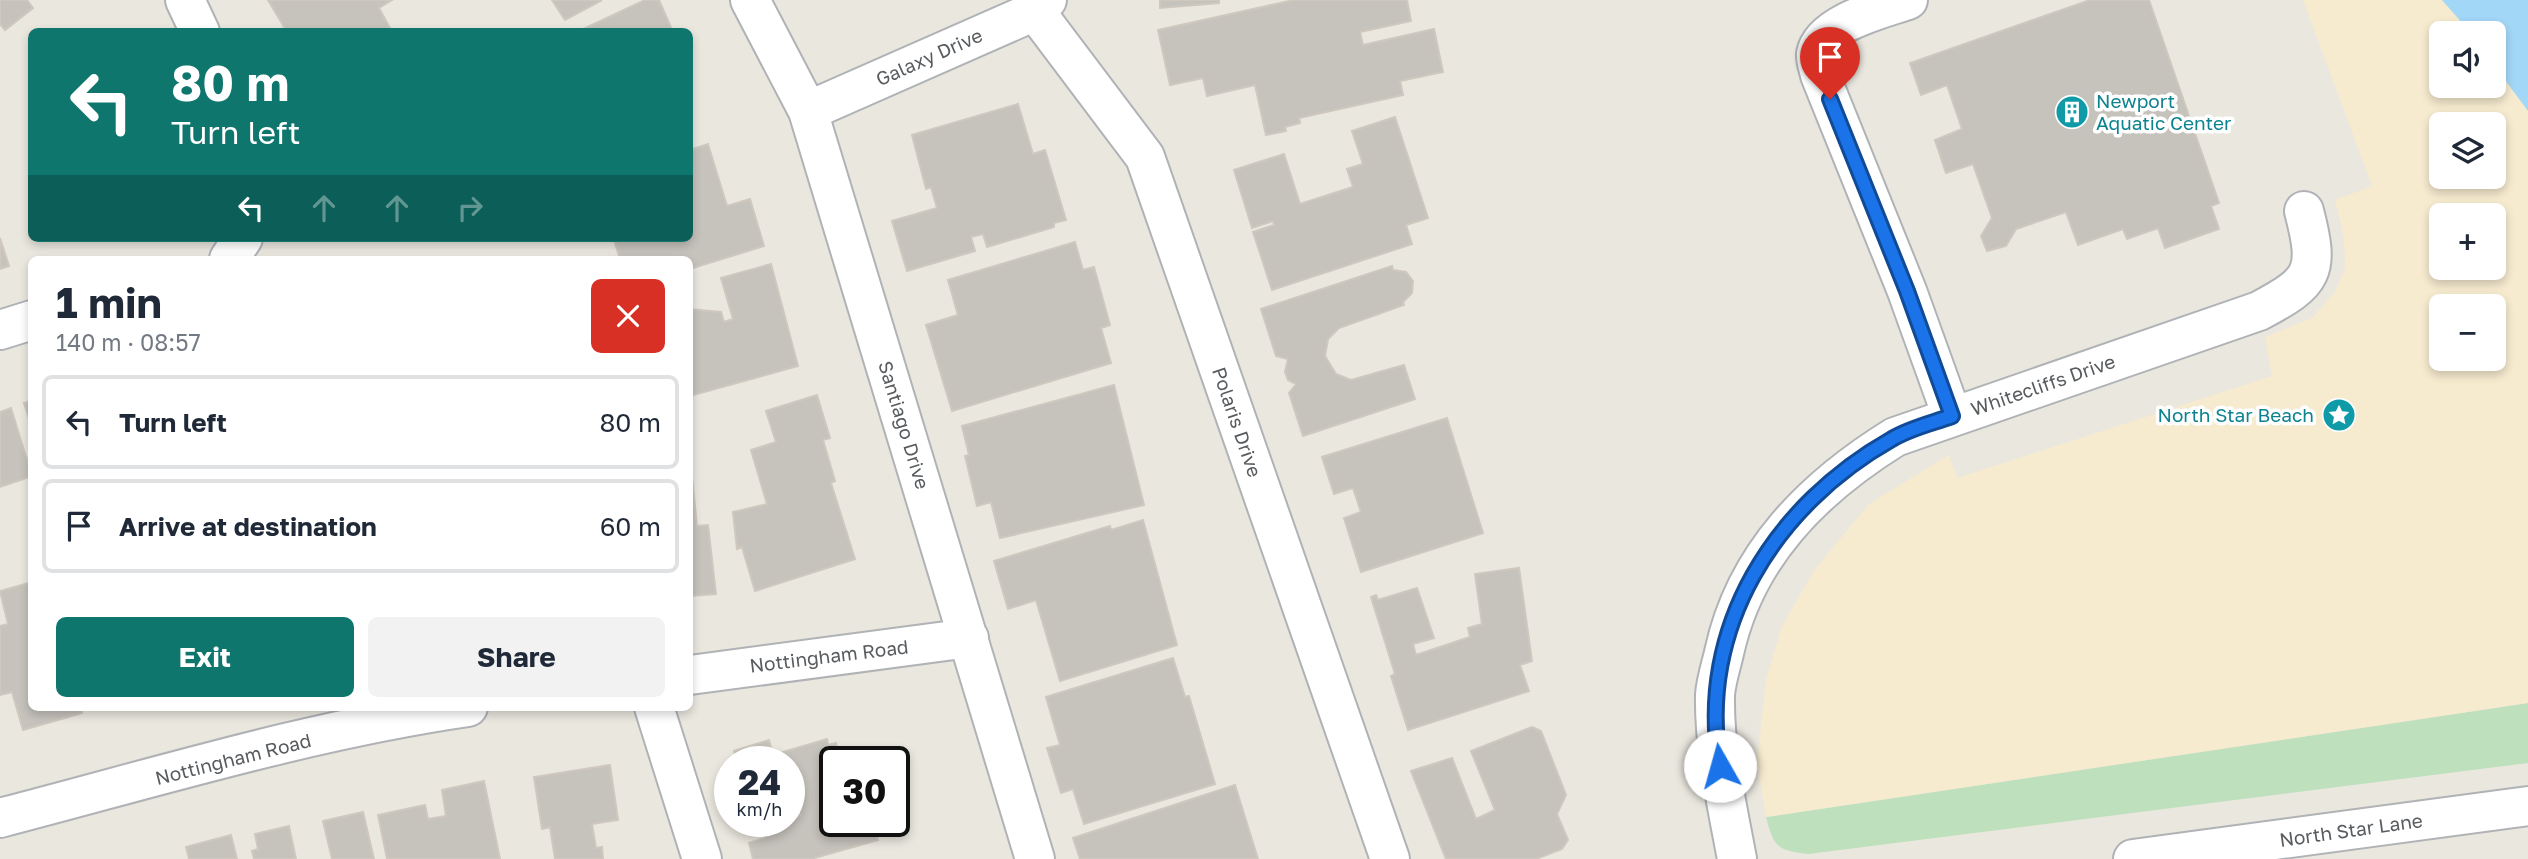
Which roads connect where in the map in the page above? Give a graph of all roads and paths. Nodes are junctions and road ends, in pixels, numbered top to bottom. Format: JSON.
{"nodes":[{"id":1,"x":185,"y":0,"type":"edge"},
{"id":2,"x":750,"y":0,"type":"edge"},
{"id":3,"x":1908,"y":0,"type":"edge"},
{"id":4,"x":1041,"y":5,"type":"edge"},
{"id":5,"x":198,"y":28,"type":"edge"},
{"id":6,"x":808,"y":111,"type":"junction"},
{"id":7,"x":2304,"y":211,"type":"dead end"},
{"id":8,"x":28,"y":321,"type":"edge"},
{"id":9,"x":0,"y":330,"type":"edge"},
{"id":10,"x":1952,"y":416,"type":"junction"},
{"id":11,"x":969,"y":638,"type":"junction"},
{"id":12,"x":693,"y":675,"type":"edge"},
{"id":13,"x":442,"y":711,"type":"edge"},
{"id":14,"x":655,"y":711,"type":"edge"},
{"id":15,"x":2528,"y":806,"type":"edge"},
{"id":16,"x":0,"y":818,"type":"edge"},
{"id":17,"x":702,"y":859,"type":"edge"},
{"id":18,"x":1035,"y":859,"type":"edge"},
{"id":19,"x":1390,"y":859,"type":"edge"},
{"id":20,"x":1737,"y":859,"type":"edge"},
{"id":21,"x":2133,"y":859,"type":"edge"}],
"edges":[{"from":1,"to":5,"type":"street"},
{"from":2,"to":6,"type":"street","name":"Santiago Drive"},
{"from":3,"to":10,"type":"street"},
{"from":4,"to":6,"type":"street","name":"Galaxy Drive"},
{"from":4,"to":19,"type":"street","name":"Polaris Drive"},
{"from":6,"to":11,"type":"street","name":"Santiago Drive"},
{"from":7,"to":10,"type":"street","name":"Whitecliffs Drive"},
{"from":8,"to":9,"type":"street"},
{"from":10,"to":20,"type":"street","name":"Whitecliffs Drive"},
{"from":11,"to":12,"type":"street","name":"Nottingham Road"},
{"from":11,"to":18,"type":"street","name":"Santiago Drive"},
{"from":13,"to":16,"type":"street","name":"Nottingham Road"},
{"from":14,"to":17,"type":"street"},
{"from":15,"to":21,"type":"street","name":"North Star Lane"}]}
